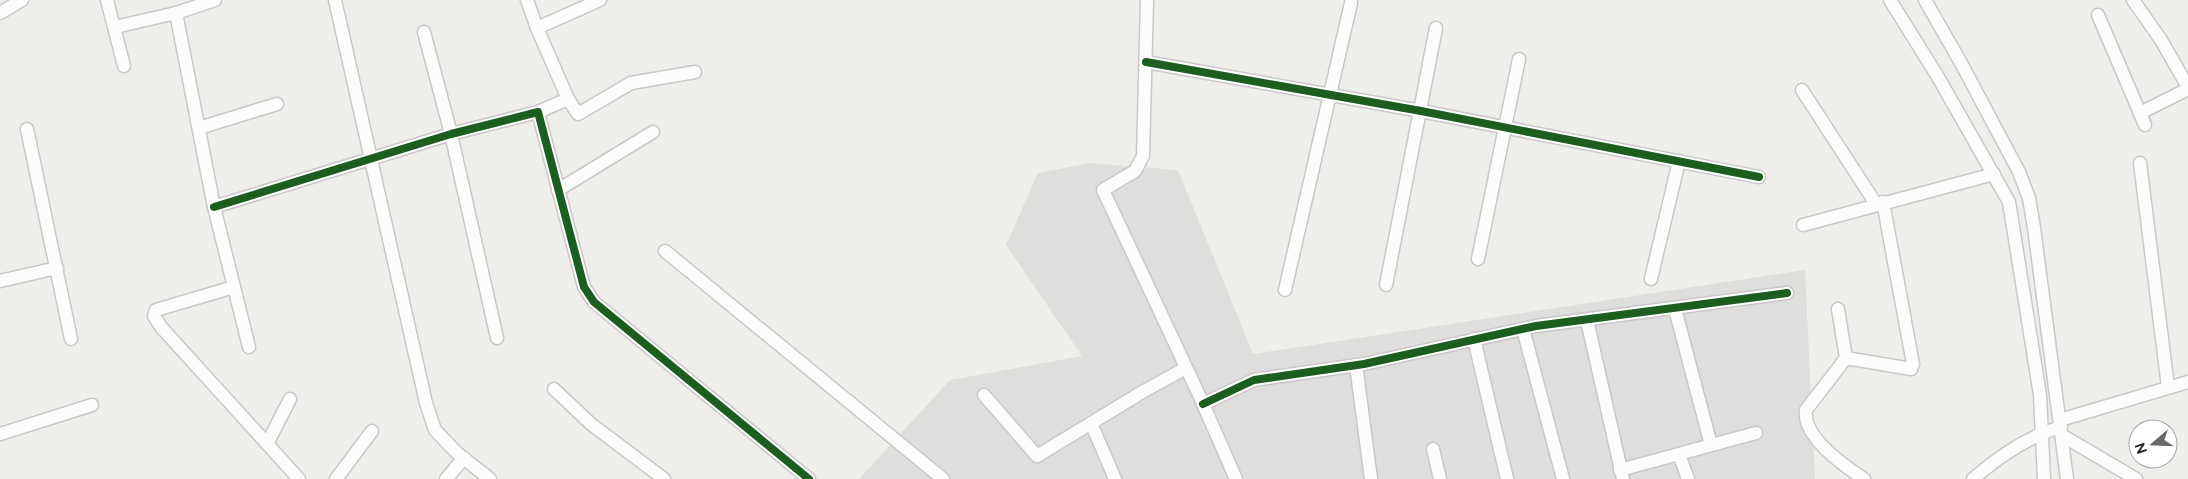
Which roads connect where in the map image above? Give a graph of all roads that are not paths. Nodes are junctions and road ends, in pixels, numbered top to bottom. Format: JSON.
{"nodes":[{"id":1,"x":22,"y":0,"type":"edge"},
{"id":2,"x":107,"y":0,"type":"edge"},
{"id":3,"x":214,"y":0,"type":"edge"},
{"id":4,"x":335,"y":0,"type":"edge"},
{"id":5,"x":527,"y":0,"type":"edge"},
{"id":6,"x":600,"y":0,"type":"edge"},
{"id":7,"x":1147,"y":0,"type":"edge"},
{"id":8,"x":1890,"y":0,"type":"edge"},
{"id":9,"x":1925,"y":0,"type":"edge"},
{"id":10,"x":2133,"y":0,"type":"edge"},
{"id":11,"x":585,"y":3,"type":"edge"},
{"id":12,"x":1352,"y":3,"type":"dead end"},
{"id":13,"x":4,"y":7,"type":"edge"},
{"id":14,"x":176,"y":12,"type":"junction"},
{"id":15,"x":2098,"y":15,"type":"dead end"},
{"id":16,"x":115,"y":27,"type":"junction"},
{"id":17,"x":537,"y":28,"type":"junction"},
{"id":18,"x":1436,"y":28,"type":"dead end"},
{"id":19,"x":424,"y":32,"type":"dead end"},
{"id":20,"x":1519,"y":59,"type":"dead end"},
{"id":21,"x":1146,"y":62,"type":"junction"},
{"id":22,"x":124,"y":66,"type":"dead end"},
{"id":23,"x":695,"y":72,"type":"dead end"},
{"id":24,"x":2188,"y":88,"type":"edge"},
{"id":25,"x":1802,"y":90,"type":"dead end"},
{"id":26,"x":1330,"y":95,"type":"junction"},
{"id":27,"x":568,"y":98,"type":"junction"},
{"id":28,"x":277,"y":104,"type":"dead end"},
{"id":29,"x":1420,"y":111,"type":"junction"},
{"id":30,"x":538,"y":112,"type":"junction"},
{"id":31,"x":28,"y":128,"type":"dead end"},
{"id":32,"x":199,"y":128,"type":"junction"},
{"id":33,"x":1504,"y":128,"type":"junction"},
{"id":34,"x":653,"y":132,"type":"dead end"},
{"id":35,"x":451,"y":134,"type":"junction"},
{"id":36,"x":370,"y":159,"type":"junction"},
{"id":37,"x":1679,"y":161,"type":"junction"},
{"id":38,"x":2140,"y":163,"type":"dead end"},
{"id":39,"x":1994,"y":174,"type":"junction"},
{"id":40,"x":1759,"y":177,"type":"dead end"},
{"id":41,"x":558,"y":190,"type":"junction"},
{"id":42,"x":1879,"y":203,"type":"junction"},
{"id":43,"x":214,"y":207,"type":"junction"},
{"id":44,"x":1803,"y":225,"type":"dead end"},
{"id":45,"x":665,"y":252,"type":"dead end"},
{"id":46,"x":1478,"y":259,"type":"dead end"},
{"id":47,"x":57,"y":268,"type":"junction"},
{"id":48,"x":1651,"y":279,"type":"dead end"},
{"id":49,"x":0,"y":281,"type":"edge"},
{"id":50,"x":1386,"y":285,"type":"dead end"},
{"id":51,"x":234,"y":287,"type":"junction"},
{"id":52,"x":1284,"y":290,"type":"dead end"},
{"id":53,"x":1787,"y":294,"type":"dead end"},
{"id":54,"x":1675,"y":309,"type":"junction"},
{"id":55,"x":1838,"y":309,"type":"dead end"},
{"id":56,"x":1587,"y":320,"type":"junction"},
{"id":57,"x":1523,"y":329,"type":"junction"},
{"id":58,"x":497,"y":338,"type":"dead end"},
{"id":59,"x":1474,"y":339,"type":"junction"},
{"id":60,"x":71,"y":340,"type":"dead end"},
{"id":61,"x":249,"y":347,"type":"dead end"},
{"id":62,"x":1846,"y":358,"type":"junction"},
{"id":63,"x":1356,"y":365,"type":"junction"},
{"id":64,"x":1186,"y":368,"type":"junction"},
{"id":65,"x":2188,"y":382,"type":"edge"},
{"id":66,"x":2168,"y":387,"type":"junction"},
{"id":67,"x":554,"y":389,"type":"dead end"},
{"id":68,"x":984,"y":395,"type":"dead end"},
{"id":69,"x":290,"y":399,"type":"dead end"},
{"id":70,"x":1203,"y":404,"type":"junction"},
{"id":71,"x":92,"y":405,"type":"dead end"},
{"id":72,"x":1091,"y":423,"type":"junction"},
{"id":73,"x":2061,"y":428,"type":"junction"},
{"id":74,"x":372,"y":431,"type":"dead end"},
{"id":75,"x":2043,"y":432,"type":"junction"},
{"id":76,"x":1756,"y":433,"type":"dead end"},
{"id":77,"x":0,"y":434,"type":"edge"},
{"id":78,"x":267,"y":444,"type":"junction"},
{"id":79,"x":1712,"y":445,"type":"junction"},
{"id":80,"x":1433,"y":449,"type":"dead end"},
{"id":81,"x":1679,"y":454,"type":"junction"},
{"id":82,"x":464,"y":458,"type":"junction"},
{"id":83,"x":1622,"y":475,"type":"edge"},
{"id":84,"x":299,"y":479,"type":"edge"},
{"id":85,"x":336,"y":479,"type":"edge"},
{"id":86,"x":446,"y":479,"type":"edge"},
{"id":87,"x":490,"y":479,"type":"edge"},
{"id":88,"x":664,"y":479,"type":"edge"},
{"id":89,"x":810,"y":479,"type":"edge"},
{"id":90,"x":943,"y":479,"type":"edge"},
{"id":91,"x":1114,"y":479,"type":"edge"},
{"id":92,"x":1236,"y":479,"type":"edge"},
{"id":93,"x":1371,"y":479,"type":"edge"},
{"id":94,"x":1440,"y":479,"type":"edge"},
{"id":95,"x":1507,"y":479,"type":"edge"},
{"id":96,"x":1563,"y":479,"type":"edge"},
{"id":97,"x":1688,"y":479,"type":"edge"},
{"id":98,"x":1864,"y":479,"type":"edge"},
{"id":99,"x":1973,"y":479,"type":"edge"},
{"id":100,"x":2044,"y":479,"type":"edge"},
{"id":101,"x":2067,"y":479,"type":"edge"},
{"id":102,"x":2136,"y":479,"type":"edge"}],
"edges":[{"from":1,"to":13,"type":"street"},
{"from":2,"to":16,"type":"street"},
{"from":3,"to":14,"type":"street"},
{"from":4,"to":36,"type":"street"},
{"from":5,"to":17,"type":"street"},
{"from":6,"to":11,"type":"street"},
{"from":7,"to":21,"type":"street"},
{"from":8,"to":39,"type":"street"},
{"from":9,"to":73,"type":"street"},
{"from":10,"to":24,"type":"street"},
{"from":11,"to":17,"type":"street"},
{"from":12,"to":26,"type":"street"},
{"from":14,"to":16,"type":"street"},
{"from":14,"to":32,"type":"street"},
{"from":15,"to":24,"type":"street"},
{"from":16,"to":22,"type":"street"},
{"from":17,"to":27,"type":"street"},
{"from":18,"to":29,"type":"street"},
{"from":19,"to":35,"type":"street"},
{"from":20,"to":33,"type":"street"},
{"from":21,"to":26,"type":"street"},
{"from":21,"to":64,"type":"street"},
{"from":23,"to":27,"type":"street"},
{"from":25,"to":42,"type":"street"},
{"from":26,"to":29,"type":"street"},
{"from":26,"to":52,"type":"street"},
{"from":27,"to":30,"type":"street"},
{"from":28,"to":32,"type":"street"},
{"from":29,"to":33,"type":"street"},
{"from":29,"to":50,"type":"street"},
{"from":30,"to":35,"type":"street"},
{"from":30,"to":41,"type":"street"},
{"from":31,"to":47,"type":"street"},
{"from":32,"to":43,"type":"street"},
{"from":33,"to":37,"type":"street"},
{"from":33,"to":46,"type":"street"},
{"from":34,"to":41,"type":"street"},
{"from":35,"to":36,"type":"street"},
{"from":35,"to":58,"type":"street"},
{"from":36,"to":43,"type":"street"},
{"from":36,"to":82,"type":"street"},
{"from":37,"to":40,"type":"street"},
{"from":37,"to":48,"type":"street"},
{"from":38,"to":66,"type":"street"},
{"from":39,"to":42,"type":"street"},
{"from":39,"to":75,"type":"street"},
{"from":41,"to":89,"type":"street"},
{"from":42,"to":44,"type":"street"},
{"from":42,"to":62,"type":"street"},
{"from":43,"to":51,"type":"street"},
{"from":45,"to":90,"type":"street"},
{"from":47,"to":49,"type":"street"},
{"from":47,"to":60,"type":"street"},
{"from":51,"to":61,"type":"street"},
{"from":51,"to":78,"type":"street"},
{"from":53,"to":54,"type":"street"},
{"from":54,"to":56,"type":"street"},
{"from":54,"to":79,"type":"street"},
{"from":55,"to":62,"type":"street"},
{"from":56,"to":57,"type":"street"},
{"from":56,"to":83,"type":"street"},
{"from":57,"to":59,"type":"street"},
{"from":57,"to":96,"type":"street"},
{"from":59,"to":63,"type":"street"},
{"from":59,"to":95,"type":"street"},
{"from":62,"to":98,"type":"street"},
{"from":63,"to":70,"type":"street"},
{"from":63,"to":93,"type":"street"},
{"from":64,"to":70,"type":"street"},
{"from":64,"to":72,"type":"street"},
{"from":65,"to":66,"type":"street"},
{"from":66,"to":73,"type":"street"},
{"from":67,"to":88,"type":"street"},
{"from":68,"to":72,"type":"street"},
{"from":69,"to":78,"type":"street"},
{"from":70,"to":92,"type":"street"},
{"from":71,"to":77,"type":"street"},
{"from":72,"to":91,"type":"street"},
{"from":73,"to":75,"type":"street"},
{"from":73,"to":101,"type":"street"},
{"from":73,"to":102,"type":"street"},
{"from":74,"to":85,"type":"street"},
{"from":75,"to":99,"type":"street"},
{"from":75,"to":100,"type":"street"},
{"from":76,"to":79,"type":"street"},
{"from":78,"to":84,"type":"street"},
{"from":79,"to":81,"type":"street"},
{"from":80,"to":94,"type":"street"},
{"from":81,"to":83,"type":"street"},
{"from":81,"to":97,"type":"street"},
{"from":82,"to":86,"type":"street"},
{"from":82,"to":87,"type":"street"}]}
